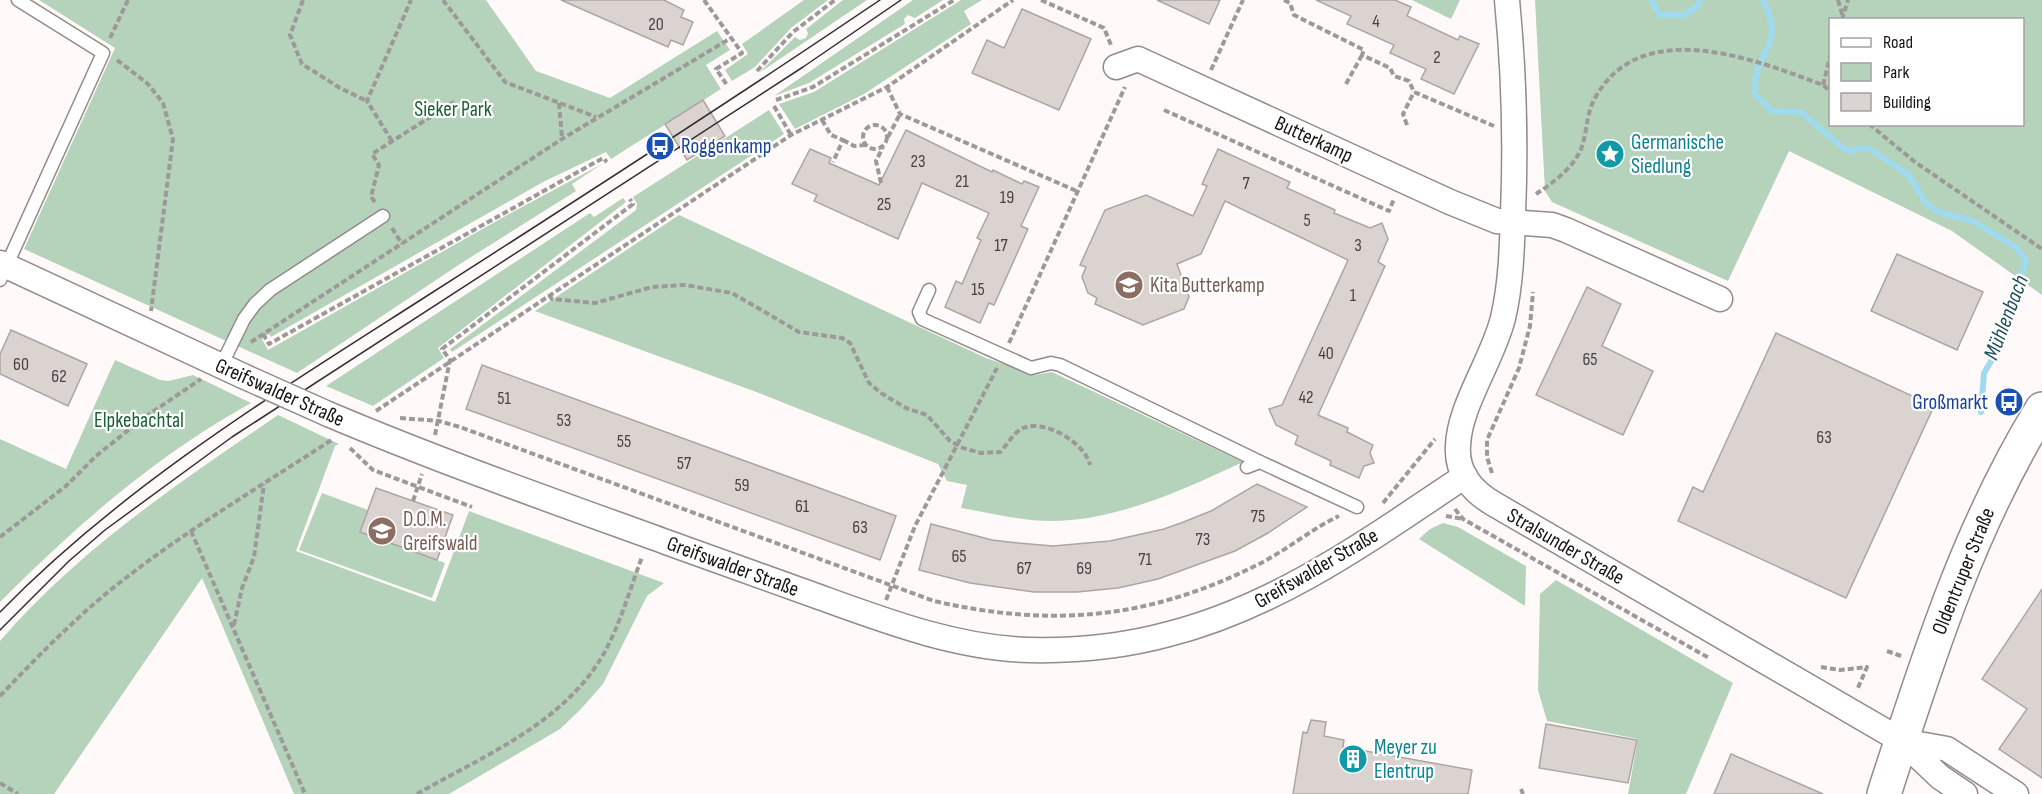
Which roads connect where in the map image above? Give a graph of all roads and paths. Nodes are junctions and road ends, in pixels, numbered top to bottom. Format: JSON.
{"nodes":[{"id":1,"x":18,"y":0,"type":"edge"},
{"id":2,"x":128,"y":0,"type":"edge"},
{"id":3,"x":303,"y":0,"type":"edge"},
{"id":4,"x":411,"y":0,"type":"edge"},
{"id":5,"x":443,"y":0,"type":"edge"},
{"id":6,"x":704,"y":0,"type":"edge"},
{"id":7,"x":835,"y":0,"type":"edge"},
{"id":8,"x":954,"y":0,"type":"edge"},
{"id":9,"x":1012,"y":0,"type":"edge"},
{"id":10,"x":1041,"y":0,"type":"edge"},
{"id":11,"x":1243,"y":0,"type":"edge"},
{"id":12,"x":1284,"y":0,"type":"edge"},
{"id":13,"x":1507,"y":0,"type":"edge"},
{"id":14,"x":1838,"y":0,"type":"edge"},
{"id":15,"x":1848,"y":0,"type":"edge"},
{"id":16,"x":1843,"y":18,"type":"edge"},
{"id":17,"x":1843,"y":18,"type":"edge"},
{"id":18,"x":731,"y":38,"type":"junction"},
{"id":19,"x":103,"y":53,"type":"junction"},
{"id":20,"x":1362,"y":55,"type":"junction"},
{"id":21,"x":1829,"y":61,"type":"edge"},
{"id":22,"x":1116,"y":67,"type":"joint"},
{"id":23,"x":757,"y":71,"type":"dead end"},
{"id":24,"x":1346,"y":84,"type":"dead end"},
{"id":25,"x":727,"y":85,"type":"dead end"},
{"id":26,"x":1823,"y":85,"type":"junction"},
{"id":27,"x":887,"y":87,"type":"junction"},
{"id":28,"x":1203,"y":89,"type":"junction"},
{"id":29,"x":1829,"y":90,"type":"edge"},
{"id":30,"x":1414,"y":92,"type":"junction"},
{"id":31,"x":776,"y":100,"type":"dead end"},
{"id":32,"x":367,"y":101,"type":"junction"},
{"id":33,"x":454,"y":102,"type":"dead end"},
{"id":34,"x":560,"y":103,"type":"junction"},
{"id":35,"x":774,"y":106,"type":"dead end"},
{"id":36,"x":1164,"y":110,"type":"dead end"},
{"id":37,"x":900,"y":114,"type":"junction"},
{"id":38,"x":597,"y":117,"type":"junction"},
{"id":39,"x":822,"y":120,"type":"junction"},
{"id":40,"x":1407,"y":125,"type":"dead end"},
{"id":41,"x":1871,"y":126,"type":"edge"},
{"id":42,"x":1500,"y":128,"type":"dead end"},
{"id":43,"x":791,"y":135,"type":"junction"},
{"id":44,"x":562,"y":139,"type":"junction"},
{"id":45,"x":843,"y":140,"type":"junction"},
{"id":46,"x":393,"y":141,"type":"junction"},
{"id":47,"x":886,"y":141,"type":"junction"},
{"id":48,"x":866,"y":145,"type":"junction"},
{"id":49,"x":606,"y":162,"type":"dead end"},
{"id":50,"x":833,"y":162,"type":"dead end"},
{"id":51,"x":1403,"y":180,"type":"junction"},
{"id":52,"x":1536,"y":182,"type":"dead end"},
{"id":53,"x":881,"y":183,"type":"dead end"},
{"id":54,"x":1079,"y":192,"type":"dead end"},
{"id":55,"x":1536,"y":194,"type":"junction"},
{"id":56,"x":630,"y":199,"type":"dead end"},
{"id":57,"x":384,"y":216,"type":"junction"},
{"id":58,"x":1524,"y":223,"type":"junction"},
{"id":59,"x":402,"y":244,"type":"junction"},
{"id":60,"x":2042,"y":249,"type":"edge"},
{"id":61,"x":2,"y":270,"type":"edge"},
{"id":62,"x":1533,"y":284,"type":"dead end"},
{"id":63,"x":929,"y":290,"type":"dead end"},
{"id":64,"x":549,"y":295,"type":"junction"},
{"id":65,"x":1720,"y":299,"type":"dead end"},
{"id":66,"x":263,"y":334,"type":"junction"},
{"id":67,"x":162,"y":338,"type":"junction"},
{"id":68,"x":450,"y":360,"type":"junction"},
{"id":69,"x":221,"y":366,"type":"junction"},
{"id":70,"x":2042,"y":409,"type":"edge"},
{"id":71,"x":380,"y":417,"type":"dead end"},
{"id":72,"x":392,"y":418,"type":"dead end"},
{"id":73,"x":439,"y":421,"type":"junction"},
{"id":74,"x":1437,"y":432,"type":"dead end"},
{"id":75,"x":342,"y":434,"type":"dead end"},
{"id":76,"x":1435,"y":439,"type":"junction"},
{"id":77,"x":347,"y":443,"type":"dead end"},
{"id":78,"x":1435,"y":449,"type":"dead end"},
{"id":79,"x":428,"y":455,"type":"junction"},
{"id":80,"x":1260,"y":462,"type":"junction"},
{"id":81,"x":1090,"y":465,"type":"dead end"},
{"id":82,"x":1247,"y":467,"type":"dead end"},
{"id":83,"x":1465,"y":476,"type":"junction"},
{"id":84,"x":1498,"y":478,"type":"dead end"},
{"id":85,"x":264,"y":484,"type":"junction"},
{"id":86,"x":418,"y":487,"type":"junction"},
{"id":87,"x":1442,"y":491,"type":"junction"},
{"id":88,"x":413,"y":501,"type":"dead end"},
{"id":89,"x":472,"y":507,"type":"dead end"},
{"id":90,"x":1357,"y":507,"type":"junction"},
{"id":91,"x":191,"y":531,"type":"junction"},
{"id":92,"x":650,"y":536,"type":"junction"},
{"id":93,"x":0,"y":537,"type":"edge"},
{"id":94,"x":234,"y":626,"type":"junction"},
{"id":95,"x":1716,"y":661,"type":"dead end"},
{"id":96,"x":1812,"y":661,"type":"dead end"},
{"id":97,"x":1866,"y":667,"type":"dead end"},
{"id":98,"x":0,"y":696,"type":"edge"},
{"id":99,"x":1902,"y":741,"type":"junction"},
{"id":100,"x":0,"y":783,"type":"edge"},
{"id":101,"x":2005,"y":791,"type":"edge"},
{"id":102,"x":18,"y":794,"type":"edge"},
{"id":103,"x":305,"y":794,"type":"edge"},
{"id":104,"x":417,"y":794,"type":"edge"},
{"id":105,"x":1884,"y":794,"type":"edge"},
{"id":106,"x":1965,"y":794,"type":"edge"}],
"edges":[{"from":1,"to":19,"type":"lane"},
{"from":2,"to":19,"type":"path"},
{"from":3,"to":32,"type":"path"},
{"from":4,"to":32,"type":"path"},
{"from":5,"to":34,"type":"path"},
{"from":6,"to":18,"type":"path"},
{"from":7,"to":23,"type":"path"},
{"from":8,"to":31,"type":"path"},
{"from":9,"to":27,"type":"path"},
{"from":10,"to":22,"type":"path"},
{"from":11,"to":28,"type":"path"},
{"from":12,"to":20,"type":"path"},
{"from":13,"to":58,"type":"street","name":"Stralsunder Straße"},
{"from":14,"to":16,"type":"path"},
{"from":15,"to":17,"type":"path"},
{"from":18,"to":25,"type":"path"},
{"from":18,"to":38,"type":"path"},
{"from":19,"to":61,"type":"lane"},
{"from":19,"to":67,"type":"path"},
{"from":20,"to":24,"type":"path"},
{"from":20,"to":30,"type":"path"},
{"from":21,"to":26,"type":"path"},
{"from":22,"to":28,"type":"street","name":"Butterkamp"},
{"from":26,"to":29,"type":"path"},
{"from":26,"to":55,"type":"path"},
{"from":27,"to":37,"type":"path"},
{"from":27,"to":39,"type":"path"},
{"from":28,"to":51,"type":"street","name":"Butterkamp"},
{"from":30,"to":40,"type":"path"},
{"from":30,"to":42,"type":"path"},
{"from":32,"to":46,"type":"path"},
{"from":33,"to":46,"type":"path"},
{"from":34,"to":38,"type":"path"},
{"from":34,"to":44,"type":"path"},
{"from":35,"to":43,"type":"path"},
{"from":36,"to":51,"type":"path"},
{"from":37,"to":47,"type":"path"},
{"from":37,"to":54,"type":"path"},
{"from":38,"to":44,"type":"path"},
{"from":39,"to":43,"type":"path"},
{"from":39,"to":45,"type":"path"},
{"from":41,"to":60,"type":"path"},
{"from":43,"to":64,"type":"path"},
{"from":44,"to":59,"type":"path"},
{"from":45,"to":48,"type":"path"},
{"from":45,"to":50,"type":"path"},
{"from":46,"to":57,"type":"path"},
{"from":47,"to":48,"type":"path"},
{"from":47,"to":48,"type":"path"},
{"from":47,"to":53,"type":"path"},
{"from":49,"to":66,"type":"path"},
{"from":51,"to":58,"type":"street","name":"Butterkamp"},
{"from":52,"to":55,"type":"path"},
{"from":55,"to":58,"type":"path"},
{"from":56,"to":68,"type":"path"},
{"from":57,"to":59,"type":"path"},
{"from":57,"to":69,"type":"lane"},
{"from":58,"to":65,"type":"street"},
{"from":58,"to":83,"type":"street","name":"Stralsunder Straße"},
{"from":59,"to":66,"type":"path"},
{"from":61,"to":67,"type":"street","name":"Greifswalder Straße"},
{"from":62,"to":84,"type":"path"},
{"from":63,"to":80,"type":"lane"},
{"from":64,"to":68,"type":"path"},
{"from":64,"to":81,"type":"path"},
{"from":66,"to":69,"type":"path"},
{"from":67,"to":69,"type":"street","name":"Greifswalder Straße"},
{"from":68,"to":71,"type":"path"},
{"from":68,"to":73,"type":"path"},
{"from":69,"to":79,"type":"street","name":"Greifswalder Straße","bridge":true},
{"from":69,"to":93,"type":"path"},
{"from":70,"to":99,"type":"street","name":"Oldentruper Straße"},
{"from":72,"to":73,"type":"path"},
{"from":73,"to":79,"type":"path"},
{"from":73,"to":90,"type":"path"},
{"from":74,"to":76,"type":"path"},
{"from":75,"to":85,"type":"path"},
{"from":76,"to":78,"type":"path"},
{"from":76,"to":90,"type":"path"},
{"from":77,"to":86,"type":"path"},
{"from":79,"to":86,"type":"path"},
{"from":79,"to":92,"type":"street","name":"Greifswalder Straße"},
{"from":80,"to":82,"type":"lane"},
{"from":80,"to":90,"type":"lane"},
{"from":83,"to":87,"type":"street","name":"Greifswalder Straße"},
{"from":83,"to":99,"type":"street","name":"Stralsunder Straße"},
{"from":85,"to":91,"type":"path"},
{"from":85,"to":94,"type":"path"},
{"from":86,"to":88,"type":"path"},
{"from":86,"to":89,"type":"path"},
{"from":87,"to":92,"type":"street","name":"Greifswalder Straße"},
{"from":87,"to":95,"type":"path"},
{"from":91,"to":94,"type":"path"},
{"from":91,"to":98,"type":"path"},
{"from":92,"to":104,"type":"path"},
{"from":94,"to":103,"type":"path"},
{"from":96,"to":97,"type":"path"},
{"from":99,"to":101,"type":"street"},
{"from":99,"to":105,"type":"street","name":"Oldentruper Straße"},
{"from":99,"to":106,"type":"street"},
{"from":100,"to":102,"type":"path"}]}
